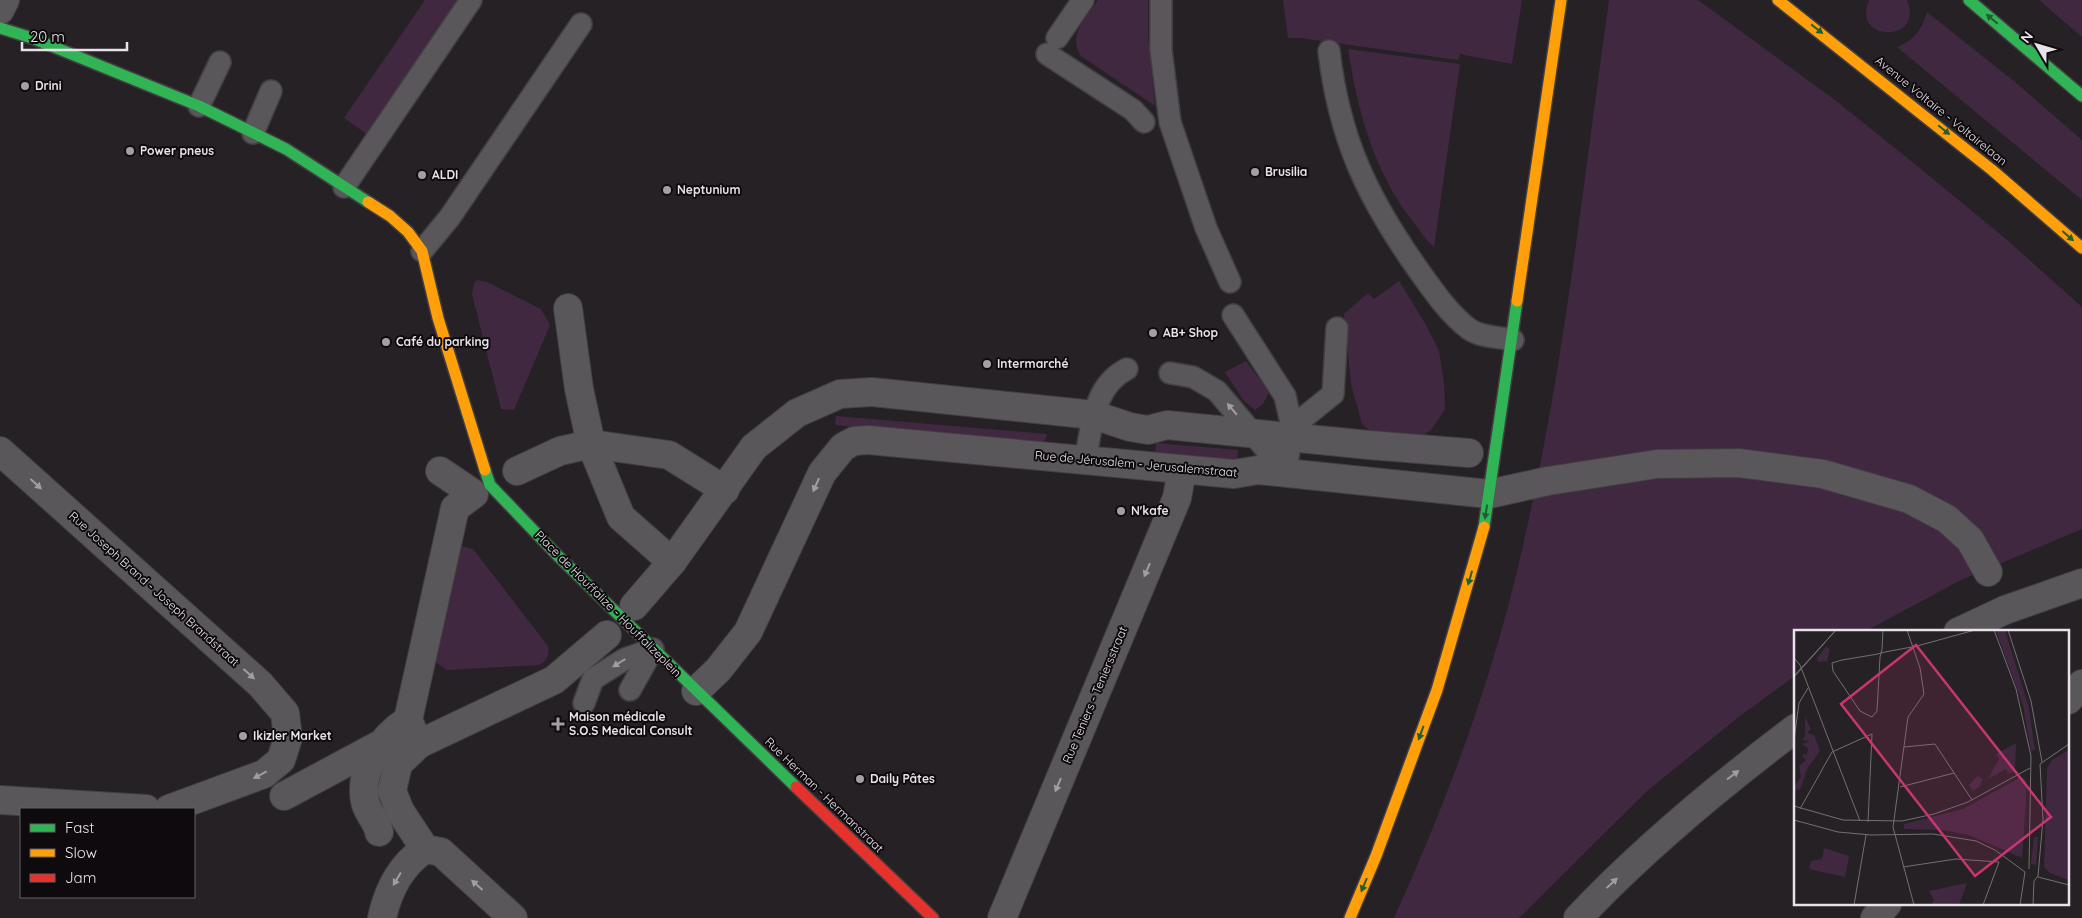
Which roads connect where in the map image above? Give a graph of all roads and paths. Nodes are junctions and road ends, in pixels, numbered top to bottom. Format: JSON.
{"nodes":[{"id":1,"x":5,"y":0,"type":"edge"},
{"id":2,"x":471,"y":0,"type":"edge"},
{"id":3,"x":1083,"y":0,"type":"edge"},
{"id":4,"x":1162,"y":0,"type":"edge"},
{"id":5,"x":1561,"y":0,"type":"edge"},
{"id":6,"x":1778,"y":0,"type":"edge"},
{"id":7,"x":1969,"y":0,"type":"edge"},
{"id":8,"x":0,"y":10,"type":"edge"},
{"id":9,"x":581,"y":24,"type":"dead end"},
{"id":10,"x":0,"y":28,"type":"edge"},
{"id":11,"x":1328,"y":51,"type":"dead end"},
{"id":12,"x":220,"y":62,"type":"dead end"},
{"id":13,"x":271,"y":91,"type":"dead end"},
{"id":14,"x":2082,"y":96,"type":"edge"},
{"id":15,"x":199,"y":106,"type":"junction"},
{"id":16,"x":1144,"y":122,"type":"dead end"},
{"id":17,"x":253,"y":133,"type":"junction"},
{"id":18,"x":344,"y":187,"type":"junction"},
{"id":19,"x":2082,"y":248,"type":"edge"},
{"id":20,"x":422,"y":251,"type":"junction"},
{"id":21,"x":1230,"y":282,"type":"dead end"},
{"id":22,"x":568,"y":308,"type":"dead end"},
{"id":23,"x":1234,"y":316,"type":"dead end"},
{"id":24,"x":1337,"y":328,"type":"dead end"},
{"id":25,"x":1513,"y":340,"type":"junction"},
{"id":26,"x":1127,"y":369,"type":"dead end"},
{"id":27,"x":1170,"y":373,"type":"dead end"},
{"id":28,"x":1094,"y":415,"type":"junction"},
{"id":29,"x":1292,"y":432,"type":"junction"},
{"id":30,"x":1253,"y":433,"type":"junction"},
{"id":31,"x":591,"y":444,"type":"junction"},
{"id":32,"x":0,"y":451,"type":"edge"},
{"id":33,"x":1469,"y":452,"type":"dead end"},
{"id":34,"x":1085,"y":461,"type":"junction"},
{"id":35,"x":1182,"y":470,"type":"junction"},
{"id":36,"x":440,"y":471,"type":"dead end"},
{"id":37,"x":517,"y":471,"type":"dead end"},
{"id":38,"x":1286,"y":473,"type":"junction"},
{"id":39,"x":725,"y":490,"type":"junction"},
{"id":40,"x":1489,"y":494,"type":"junction"},
{"id":41,"x":672,"y":562,"type":"junction"},
{"id":42,"x":1988,"y":572,"type":"dead end"},
{"id":43,"x":2082,"y":583,"type":"edge"},
{"id":44,"x":634,"y":606,"type":"dead end"},
{"id":45,"x":1962,"y":630,"type":"edge"},
{"id":46,"x":607,"y":635,"type":"dead end"},
{"id":47,"x":653,"y":649,"type":"junction"},
{"id":48,"x":2082,"y":684,"type":"edge"},
{"id":49,"x":630,"y":690,"type":"dead end"},
{"id":50,"x":696,"y":692,"type":"junction"},
{"id":51,"x":2070,"y":698,"type":"edge"},
{"id":52,"x":584,"y":703,"type":"dead end"},
{"id":53,"x":1794,"y":729,"type":"edge"},
{"id":54,"x":413,"y":732,"type":"junction"},
{"id":55,"x":379,"y":745,"type":"junction"},
{"id":56,"x":284,"y":796,"type":"dead end"},
{"id":57,"x":0,"y":800,"type":"edge"},
{"id":58,"x":130,"y":808,"type":"edge"},
{"id":59,"x":172,"y":808,"type":"edge"},
{"id":60,"x":379,"y":832,"type":"dead end"},
{"id":61,"x":425,"y":849,"type":"junction"},
{"id":62,"x":1885,"y":906,"type":"edge"},
{"id":63,"x":382,"y":918,"type":"edge"},
{"id":64,"x":513,"y":918,"type":"edge"},
{"id":65,"x":933,"y":918,"type":"edge"},
{"id":66,"x":1002,"y":918,"type":"edge"},
{"id":67,"x":1350,"y":918,"type":"edge"},
{"id":68,"x":1578,"y":918,"type":"edge"},
{"id":69,"x":1875,"y":918,"type":"edge"}],
"edges":[{"from":1,"to":8,"type":"street"},
{"from":2,"to":18,"type":"lane"},
{"from":3,"to":16,"type":"lane"},
{"from":4,"to":21,"type":"lane"},
{"from":5,"to":25,"type":"street"},
{"from":6,"to":19,"type":"street","name":"Avenue Voltaire - Voltairelaan","one_way":true},
{"from":14,"to":7,"type":"street","one_way":true},
{"from":9,"to":20,"type":"lane"},
{"from":10,"to":15,"type":"street"},
{"from":11,"to":25,"type":"lane"},
{"from":12,"to":15,"type":"lane"},
{"from":13,"to":17,"type":"lane"},
{"from":15,"to":17,"type":"street"},
{"from":17,"to":18,"type":"street"},
{"from":18,"to":20,"type":"street"},
{"from":20,"to":47,"type":"street","name":"Place de Houffalize - Houffalizeplein"},
{"from":22,"to":31,"type":"street"},
{"from":23,"to":29,"type":"lane"},
{"from":24,"to":29,"type":"lane"},
{"from":25,"to":40,"type":"street"},
{"from":26,"to":28,"type":"lane"},
{"from":30,"to":27,"type":"lane","one_way":true},
{"from":28,"to":30,"type":"street"},
{"from":28,"to":34,"type":"lane"},
{"from":28,"to":39,"type":"street"},
{"from":29,"to":30,"type":"street"},
{"from":29,"to":33,"type":"street"},
{"from":29,"to":38,"type":"lane"},
{"from":30,"to":38,"type":"lane"},
{"from":31,"to":37,"type":"street"},
{"from":31,"to":39,"type":"street"},
{"from":31,"to":41,"type":"street"},
{"from":32,"to":59,"type":"street","name":"Rue Joseph Brand - Joseph Brandstraat","one_way":true},
{"from":34,"to":35,"type":"street","name":"Rue de Jérusalem - Jerusalemstraat"},
{"from":34,"to":50,"type":"street","name":"Rue de Jérusalem - Jerusalemstraat","one_way":true},
{"from":35,"to":38,"type":"street","name":"Rue de Jérusalem - Jerusalemstraat"},
{"from":35,"to":66,"type":"street","name":"Rue Teniers - Teniersstraat","one_way":true},
{"from":36,"to":54,"type":"street"},
{"from":38,"to":40,"type":"street","name":"Rue de Jérusalem - Jerusalemstraat"},
{"from":39,"to":41,"type":"street"},
{"from":40,"to":42,"type":"street","name":"Rue de Jérusalem - Jerusalemstraat"},
{"from":40,"to":67,"type":"street","one_way":true},
{"from":41,"to":44,"type":"street"},
{"from":43,"to":45,"type":"street"},
{"from":46,"to":54,"type":"street","name":"Place de Houffalize - Houffalizeplein"},
{"from":47,"to":49,"type":"lane"},
{"from":47,"to":50,"type":"street","name":"Place de Houffalize - Houffalizeplein"},
{"from":47,"to":52,"type":"lane","one_way":true},
{"from":48,"to":51,"type":"street"},
{"from":50,"to":65,"type":"street","name":"Rue Herman - Hermanstraat"},
{"from":68,"to":53,"type":"street","one_way":true},
{"from":54,"to":55,"type":"street"},
{"from":54,"to":61,"type":"street","name":"Place de Houffalize - Houffalizeplein"},
{"from":55,"to":56,"type":"street"},
{"from":55,"to":60,"type":"street"},
{"from":57,"to":58,"type":"street"},
{"from":61,"to":63,"type":"street","one_way":true},
{"from":64,"to":61,"type":"street","one_way":true},
{"from":62,"to":69,"type":"street"}]}
